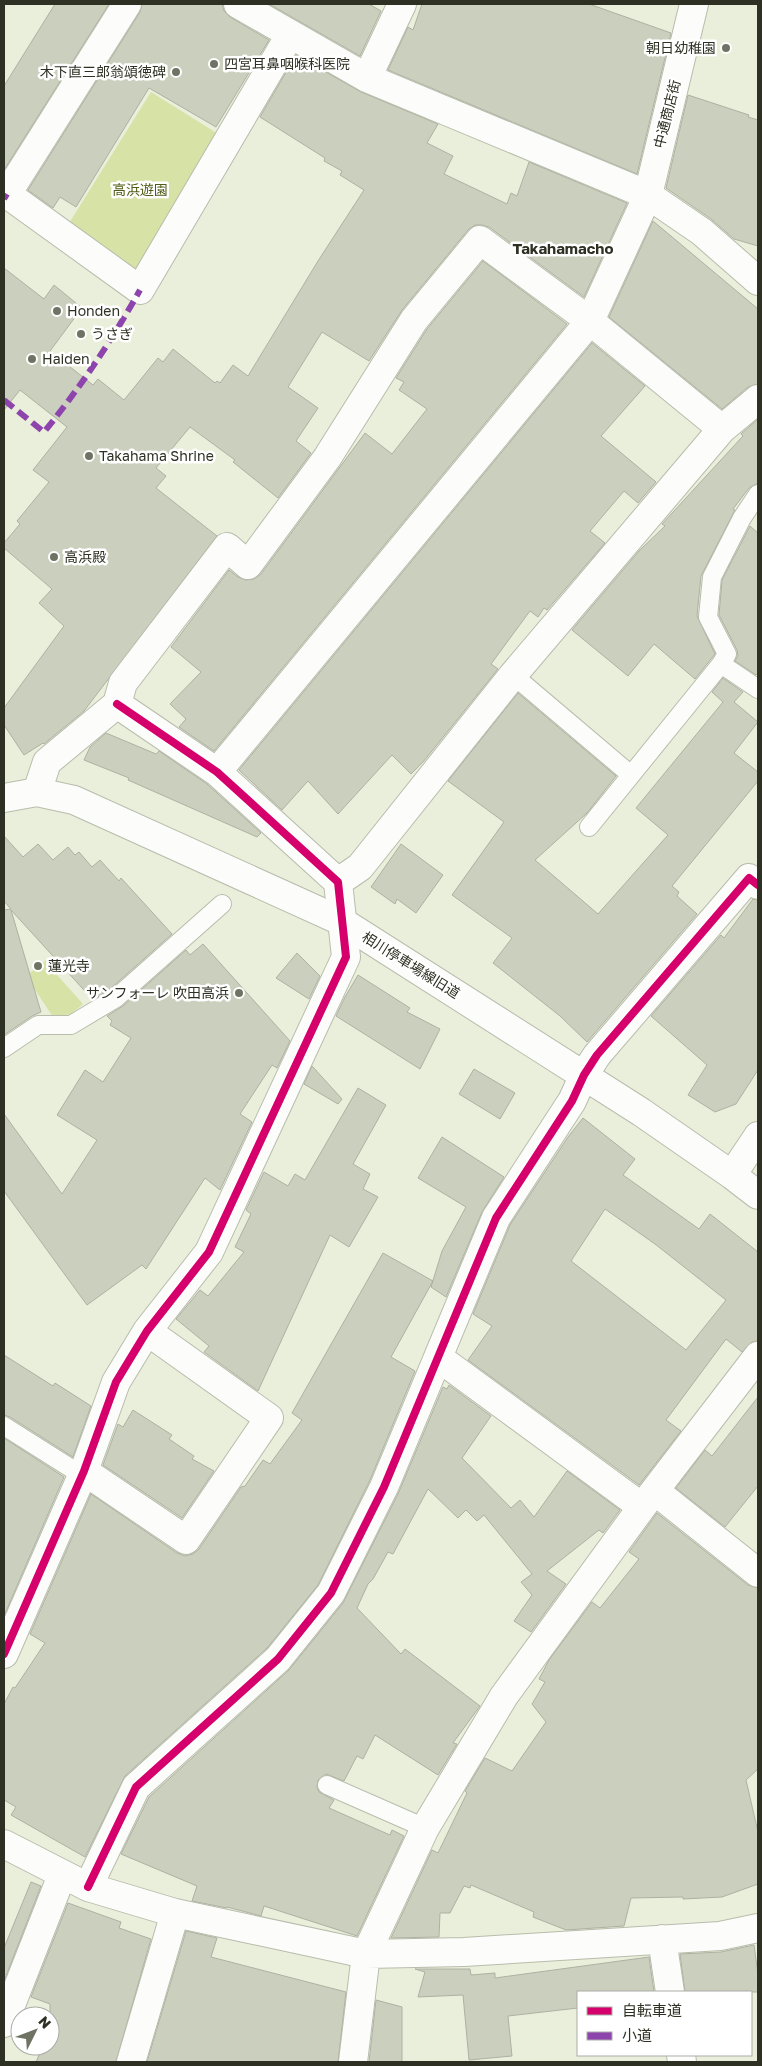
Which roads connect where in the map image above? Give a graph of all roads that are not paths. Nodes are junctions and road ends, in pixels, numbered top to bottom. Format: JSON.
{"nodes":[{"id":1,"x":127,"y":4,"type":"edge"},
{"id":2,"x":238,"y":4,"type":"edge"},
{"id":3,"x":402,"y":4,"type":"edge"},
{"id":4,"x":694,"y":4,"type":"edge"},
{"id":5,"x":290,"y":34,"type":"junction"},
{"id":6,"x":367,"y":78,"type":"junction"},
{"id":7,"x":648,"y":195,"type":"junction"},
{"id":8,"x":758,"y":282,"type":"edge"},
{"id":9,"x":590,"y":321,"type":"junction"},
{"id":10,"x":758,"y":398,"type":"edge"},
{"id":11,"x":722,"y":429,"type":"junction"},
{"id":12,"x":758,"y":494,"type":"edge"},
{"id":13,"x":721,"y":664,"type":"junction"},
{"id":14,"x":513,"y":675,"type":"junction"},
{"id":15,"x":758,"y":689,"type":"edge"},
{"id":16,"x":117,"y":704,"type":"junction"},
{"id":17,"x":217,"y":772,"type":"junction"},
{"id":18,"x":631,"y":776,"type":"junction"},
{"id":19,"x":38,"y":792,"type":"junction"},
{"id":20,"x":4,"y":798,"type":"edge"},
{"id":21,"x":590,"y":827,"type":"dead end"},
{"id":22,"x":338,"y":882,"type":"junction"},
{"id":23,"x":758,"y":885,"type":"edge"},
{"id":24,"x":222,"y":904,"type":"dead end"},
{"id":25,"x":341,"y":921,"type":"junction"},
{"id":26,"x":4,"y":1048,"type":"edge"},
{"id":27,"x":584,"y":1075,"type":"junction"},
{"id":28,"x":758,"y":1136,"type":"edge"},
{"id":29,"x":732,"y":1175,"type":"junction"},
{"id":30,"x":758,"y":1195,"type":"edge"},
{"id":31,"x":147,"y":1332,"type":"junction"},
{"id":32,"x":758,"y":1356,"type":"edge"},
{"id":33,"x":439,"y":1358,"type":"junction"},
{"id":34,"x":4,"y":1426,"type":"edge"},
{"id":35,"x":84,"y":1471,"type":"junction"},
{"id":36,"x":649,"y":1499,"type":"junction"},
{"id":37,"x":758,"y":1573,"type":"edge"},
{"id":38,"x":5,"y":1647,"type":"edge"},
{"id":39,"x":327,"y":1785,"type":"dead end"},
{"id":40,"x":425,"y":1828,"type":"junction"},
{"id":41,"x":4,"y":1844,"type":"edge"},
{"id":42,"x":62,"y":1875,"type":"junction"},
{"id":43,"x":88,"y":1887,"type":"junction"},
{"id":44,"x":175,"y":1913,"type":"junction"},
{"id":45,"x":758,"y":1928,"type":"edge"},
{"id":46,"x":662,"y":1940,"type":"junction"},
{"id":47,"x":366,"y":1954,"type":"junction"},
{"id":48,"x":670,"y":1991,"type":"edge"},
{"id":49,"x":4,"y":2023,"type":"edge"},
{"id":50,"x":131,"y":2062,"type":"edge"},
{"id":51,"x":353,"y":2062,"type":"edge"}],
"edges":[{"from":1,"to":5,"type":"street"},
{"from":2,"to":5,"type":"street"},
{"from":3,"to":6,"type":"street"},
{"from":4,"to":7,"type":"street","name":"中通商店街"},
{"from":5,"to":6,"type":"street"},
{"from":6,"to":7,"type":"street"},
{"from":7,"to":8,"type":"street"},
{"from":7,"to":9,"type":"street","name":"中通商店街"},
{"from":9,"to":11,"type":"street"},
{"from":9,"to":16,"type":"street"},
{"from":9,"to":17,"type":"street","name":"中通商店街"},
{"from":10,"to":11,"type":"street"},
{"from":11,"to":14,"type":"street"},
{"from":12,"to":13,"type":"lane"},
{"from":13,"to":15,"type":"lane"},
{"from":13,"to":18,"type":"lane"},
{"from":14,"to":18,"type":"lane"},
{"from":14,"to":22,"type":"street"},
{"from":16,"to":17,"type":"street"},
{"from":16,"to":19,"type":"street"},
{"from":17,"to":22,"type":"street"},
{"from":18,"to":21,"type":"lane"},
{"from":19,"to":20,"type":"street","name":"相川停車場線旧道"},
{"from":19,"to":25,"type":"street","name":"相川停車場線旧道"},
{"from":22,"to":25,"type":"street"},
{"from":23,"to":27,"type":"street"},
{"from":24,"to":26,"type":"lane"},
{"from":25,"to":27,"type":"street","name":"相川停車場線旧道"},
{"from":25,"to":31,"type":"street"},
{"from":27,"to":29,"type":"street","name":"相川停車場線旧道"},
{"from":27,"to":33,"type":"street"},
{"from":28,"to":29,"type":"street"},
{"from":29,"to":30,"type":"street","name":"相川停車場線旧道"},
{"from":31,"to":35,"type":"street"},
{"from":31,"to":35,"type":"street"},
{"from":32,"to":36,"type":"street"},
{"from":33,"to":36,"type":"street"},
{"from":33,"to":43,"type":"street"},
{"from":34,"to":35,"type":"lane"},
{"from":35,"to":38,"type":"street"},
{"from":36,"to":37,"type":"street"},
{"from":36,"to":40,"type":"street"},
{"from":39,"to":40,"type":"lane"},
{"from":40,"to":47,"type":"street"},
{"from":41,"to":42,"type":"street"},
{"from":42,"to":43,"type":"street"},
{"from":42,"to":49,"type":"street"},
{"from":43,"to":44,"type":"street"},
{"from":44,"to":47,"type":"street"},
{"from":44,"to":50,"type":"street"},
{"from":45,"to":46,"type":"street"},
{"from":46,"to":47,"type":"street"},
{"from":46,"to":48,"type":"street"},
{"from":47,"to":51,"type":"street"}]}
